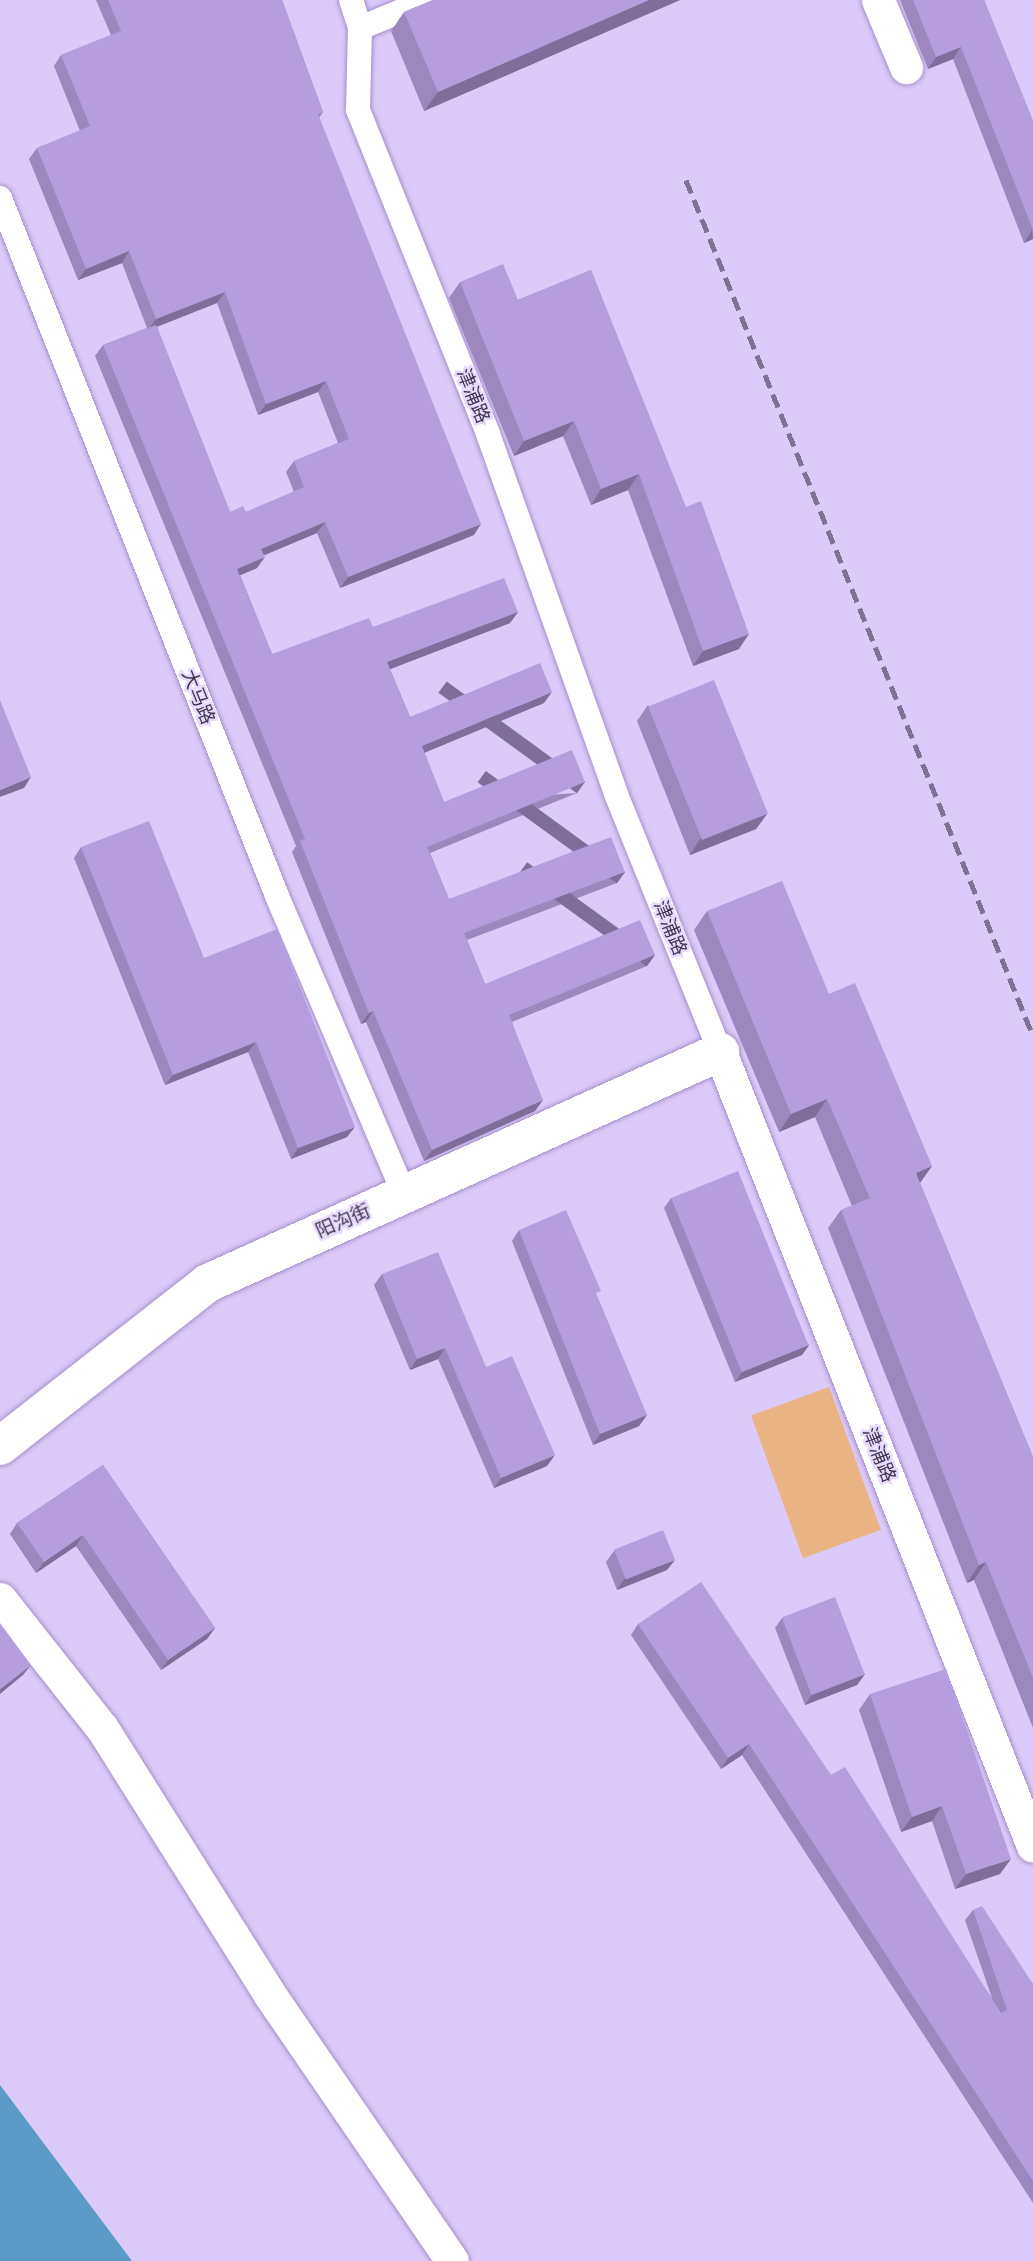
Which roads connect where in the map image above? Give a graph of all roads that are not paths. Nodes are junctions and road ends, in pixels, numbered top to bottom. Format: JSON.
{"nodes":[{"id":1,"x":351,"y":0,"type":"edge"},
{"id":2,"x":428,"y":0,"type":"edge"},
{"id":3,"x":878,"y":0,"type":"edge"},
{"id":4,"x":360,"y":28,"type":"junction"},
{"id":5,"x":906,"y":67,"type":"dead end"},
{"id":6,"x":0,"y":198,"type":"edge"},
{"id":7,"x":720,"y":1052,"type":"junction"},
{"id":8,"x":404,"y":1194,"type":"junction"},
{"id":9,"x":0,"y":1446,"type":"edge"},
{"id":10,"x":0,"y":1599,"type":"edge"},
{"id":11,"x":1033,"y":1846,"type":"edge"},
{"id":12,"x":452,"y":2261,"type":"edge"}],
"edges":[{"from":1,"to":4,"type":"street","name":"津浦路"},
{"from":2,"to":4,"type":"street"},
{"from":3,"to":5,"type":"street"},
{"from":4,"to":7,"type":"street","name":"津浦路"},
{"from":6,"to":8,"type":"street","name":"大马路"},
{"from":7,"to":8,"type":"street","name":"阳沟街"},
{"from":7,"to":11,"type":"street","name":"津浦路"},
{"from":8,"to":9,"type":"street","name":"阳沟街"},
{"from":10,"to":12,"type":"street"}]}
